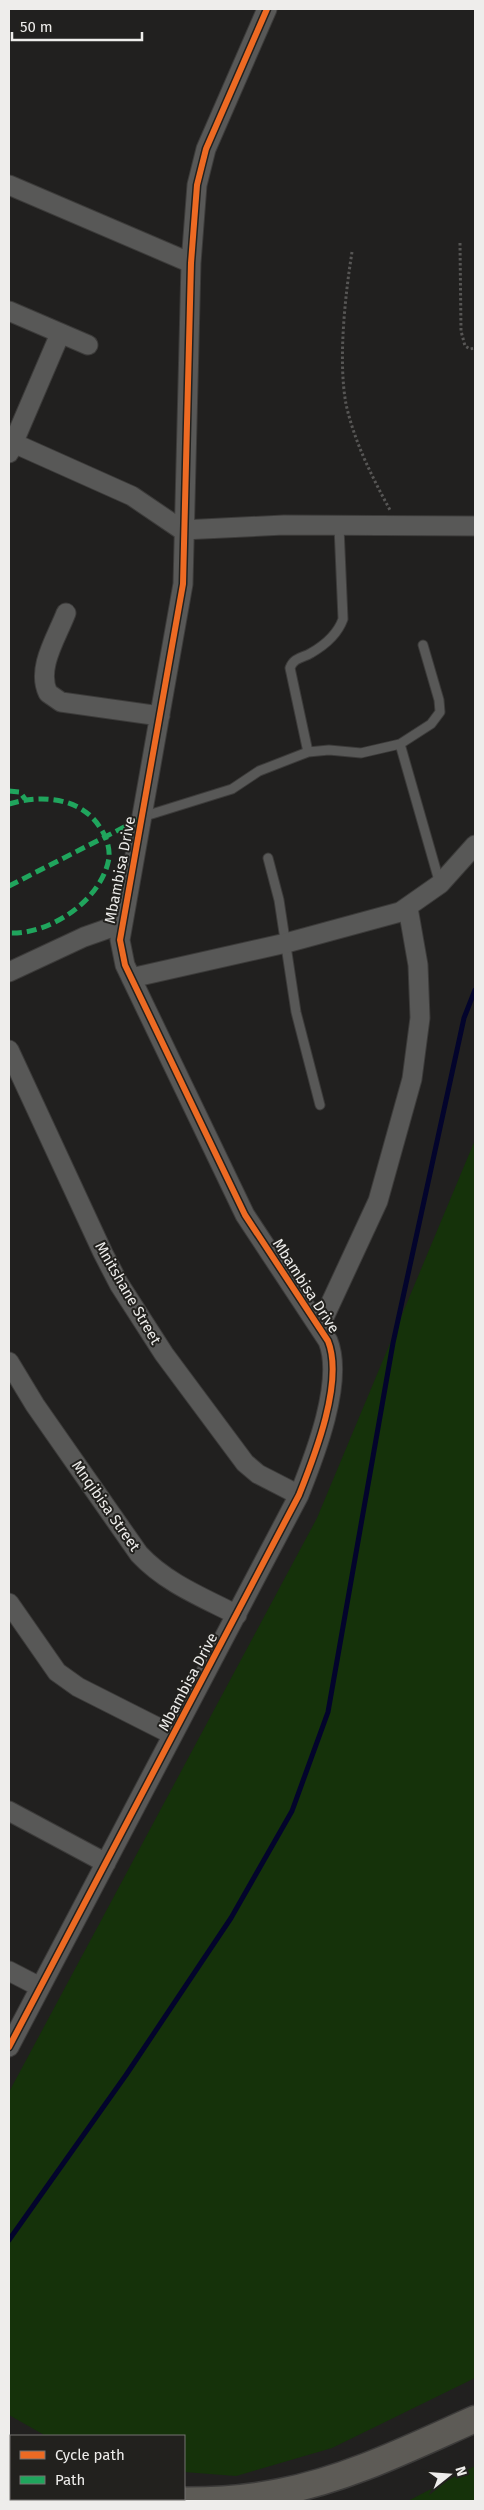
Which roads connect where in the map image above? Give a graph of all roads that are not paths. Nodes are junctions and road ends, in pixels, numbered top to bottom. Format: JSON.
{"nodes":[{"id":1,"x":267,"y":9,"type":"edge"},
{"id":2,"x":9,"y":185,"type":"edge"},
{"id":3,"x":191,"y":263,"type":"junction"},
{"id":4,"x":9,"y":311,"type":"edge"},
{"id":5,"x":60,"y":334,"type":"junction"},
{"id":6,"x":88,"y":345,"type":"dead end"},
{"id":7,"x":10,"y":446,"type":"edge"},
{"id":8,"x":475,"y":526,"type":"edge"},
{"id":9,"x":338,"y":527,"type":"junction"},
{"id":10,"x":182,"y":530,"type":"junction"},
{"id":11,"x":66,"y":612,"type":"dead end"},
{"id":12,"x":423,"y":645,"type":"dead end"},
{"id":13,"x":160,"y":716,"type":"junction"},
{"id":14,"x":400,"y":744,"type":"junction"},
{"id":15,"x":308,"y":752,"type":"junction"},
{"id":16,"x":142,"y":817,"type":"junction"},
{"id":17,"x":475,"y":845,"type":"edge"},
{"id":18,"x":268,"y":858,"type":"dead end"},
{"id":19,"x":440,"y":884,"type":"junction"},
{"id":20,"x":408,"y":908,"type":"junction"},
{"id":21,"x":121,"y":924,"type":"junction"},
{"id":22,"x":286,"y":943,"type":"junction"},
{"id":23,"x":9,"y":972,"type":"edge"},
{"id":24,"x":131,"y":978,"type":"junction"},
{"id":25,"x":9,"y":1050,"type":"edge"},
{"id":26,"x":320,"y":1105,"type":"dead end"},
{"id":27,"x":320,"y":1326,"type":"junction"},
{"id":28,"x":9,"y":1362,"type":"edge"},
{"id":29,"x":299,"y":1495,"type":"junction"},
{"id":30,"x":9,"y":1603,"type":"edge"},
{"id":31,"x":237,"y":1615,"type":"junction"},
{"id":32,"x":173,"y":1735,"type":"junction"},
{"id":33,"x":9,"y":1811,"type":"edge"},
{"id":34,"x":106,"y":1863,"type":"junction"},
{"id":35,"x":9,"y":1971,"type":"edge"},
{"id":36,"x":40,"y":1987,"type":"junction"},
{"id":37,"x":9,"y":2047,"type":"edge"},
{"id":38,"x":475,"y":2419,"type":"edge"},
{"id":39,"x":165,"y":2500,"type":"edge"}],
"edges":[{"from":1,"to":3,"type":"street","name":"Mbambisa Drive"},
{"from":2,"to":3,"type":"street"},
{"from":3,"to":10,"type":"street","name":"Mbambisa Drive"},
{"from":4,"to":5,"type":"street"},
{"from":5,"to":6,"type":"street"},
{"from":5,"to":7,"type":"street"},
{"from":7,"to":10,"type":"street"},
{"from":8,"to":9,"type":"street"},
{"from":9,"to":10,"type":"street"},
{"from":9,"to":15,"type":"lane"},
{"from":10,"to":13,"type":"street","name":"Mbambisa Drive"},
{"from":11,"to":13,"type":"street"},
{"from":12,"to":14,"type":"lane"},
{"from":13,"to":16,"type":"street","name":"Mbambisa Drive"},
{"from":14,"to":15,"type":"lane"},
{"from":14,"to":19,"type":"lane"},
{"from":15,"to":16,"type":"lane"},
{"from":16,"to":21,"type":"street","name":"Mbambisa Drive"},
{"from":17,"to":19,"type":"street"},
{"from":18,"to":22,"type":"lane"},
{"from":19,"to":20,"type":"street"},
{"from":20,"to":22,"type":"street"},
{"from":20,"to":27,"type":"street"},
{"from":21,"to":23,"type":"street"},
{"from":21,"to":24,"type":"street","name":"Mbambisa Drive"},
{"from":22,"to":24,"type":"street"},
{"from":22,"to":26,"type":"lane"},
{"from":24,"to":27,"type":"street","name":"Mbambisa Drive"},
{"from":25,"to":29,"type":"street","name":"Mnitshane Street"},
{"from":27,"to":29,"type":"street","name":"Mbambisa Drive"},
{"from":28,"to":31,"type":"street","name":"Mnqibisa Street"},
{"from":29,"to":31,"type":"street","name":"Mbambisa Drive"},
{"from":30,"to":32,"type":"street"},
{"from":31,"to":32,"type":"street","name":"Mbambisa Drive"},
{"from":32,"to":34,"type":"street","name":"Mbambisa Drive"},
{"from":33,"to":34,"type":"street"},
{"from":34,"to":36,"type":"street","name":"Mbambisa Drive"},
{"from":35,"to":36,"type":"street"},
{"from":36,"to":37,"type":"street","name":"Mbambisa Drive"},
{"from":38,"to":39,"type":"street"}]}
